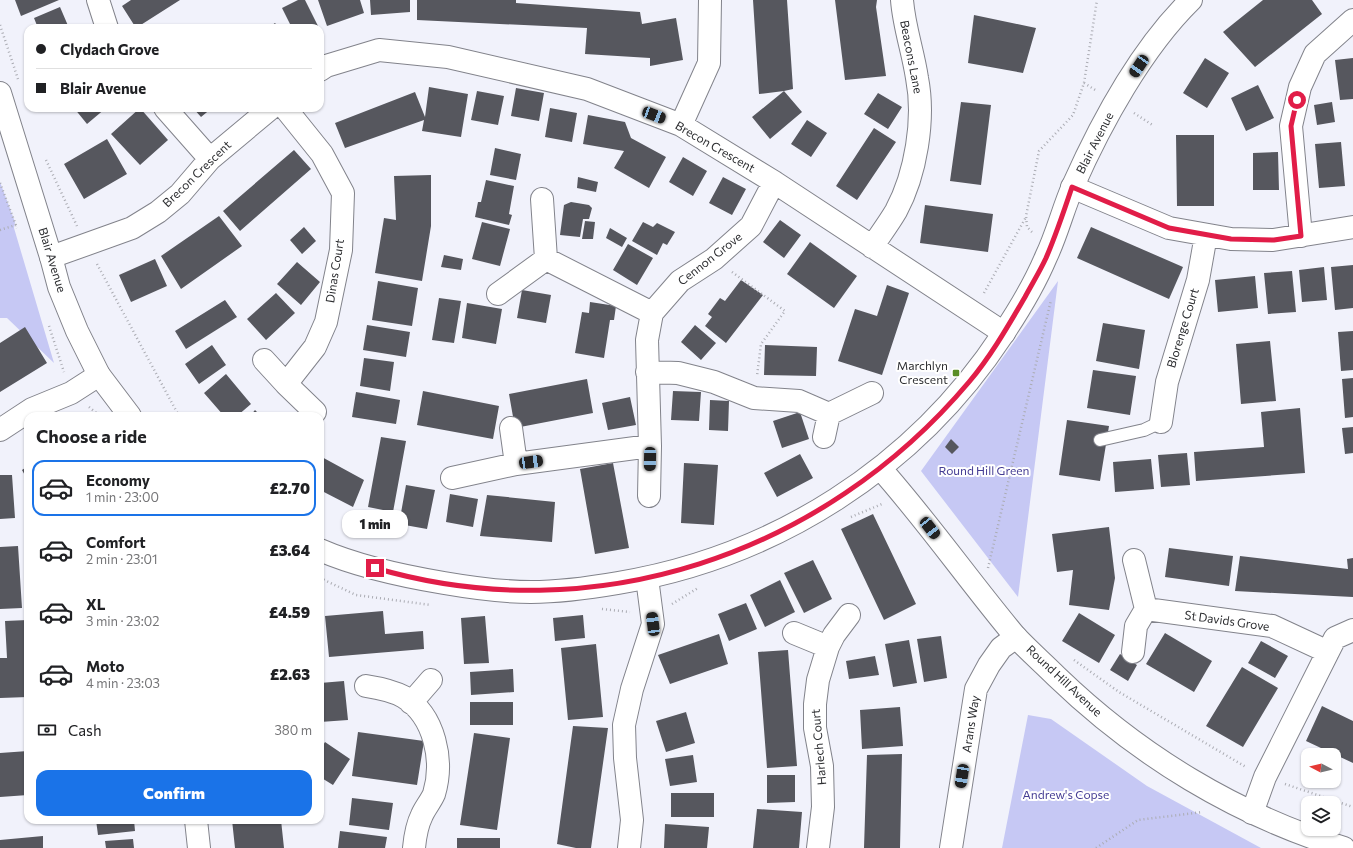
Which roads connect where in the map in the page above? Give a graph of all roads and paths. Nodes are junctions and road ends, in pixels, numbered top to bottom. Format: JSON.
{"nodes":[{"id":1,"x":98,"y":0,"type":"edge"},
{"id":2,"x":710,"y":0,"type":"edge"},
{"id":3,"x":902,"y":0,"type":"edge"},
{"id":4,"x":1097,"y":0,"type":"edge"},
{"id":5,"x":1191,"y":0,"type":"edge"},
{"id":6,"x":1353,"y":20,"type":"edge"},
{"id":7,"x":0,"y":24,"type":"edge"},
{"id":8,"x":106,"y":24,"type":"edge"},
{"id":9,"x":324,"y":67,"type":"edge"},
{"id":10,"x":20,"y":84,"type":"dead end"},
{"id":11,"x":0,"y":93,"type":"edge"},
{"id":12,"x":168,"y":112,"type":"edge"},
{"id":13,"x":265,"y":112,"type":"edge"},
{"id":14,"x":288,"y":112,"type":"edge"},
{"id":15,"x":681,"y":125,"type":"junction"},
{"id":16,"x":210,"y":159,"type":"junction"},
{"id":17,"x":774,"y":182,"type":"junction"},
{"id":18,"x":1072,"y":187,"type":"junction"},
{"id":19,"x":542,"y":199,"type":"dead end"},
{"id":20,"x":1026,"y":216,"type":"junction"},
{"id":21,"x":16,"y":225,"type":"dead end"},
{"id":22,"x":1353,"y":227,"type":"edge"},
{"id":23,"x":0,"y":230,"type":"edge"},
{"id":24,"x":1206,"y":235,"type":"junction"},
{"id":25,"x":1301,"y":236,"type":"junction"},
{"id":26,"x":872,"y":247,"type":"junction"},
{"id":27,"x":1050,"y":250,"type":"junction"},
{"id":28,"x":51,"y":257,"type":"junction"},
{"id":29,"x":546,"y":259,"type":"junction"},
{"id":30,"x":714,"y":259,"type":"junction"},
{"id":31,"x":1032,"y":285,"type":"junction"},
{"id":32,"x":498,"y":294,"type":"dead end"},
{"id":33,"x":970,"y":311,"type":"junction"},
{"id":34,"x":652,"y":313,"type":"junction"},
{"id":35,"x":1004,"y":333,"type":"junction"},
{"id":36,"x":264,"y":360,"type":"dead end"},
{"id":37,"x":647,"y":372,"type":"junction"},
{"id":38,"x":99,"y":375,"type":"junction"},
{"id":39,"x":286,"y":384,"type":"junction"},
{"id":40,"x":872,"y":393,"type":"dead end"},
{"id":41,"x":754,"y":398,"type":"junction"},
{"id":42,"x":27,"y":412,"type":"edge"},
{"id":43,"x":127,"y":412,"type":"edge"},
{"id":44,"x":315,"y":412,"type":"dead end"},
{"id":45,"x":24,"y":414,"type":"edge"},
{"id":46,"x":829,"y":414,"type":"junction"},
{"id":47,"x":1161,"y":422,"type":"joint"},
{"id":48,"x":511,"y":428,"type":"dead end"},
{"id":49,"x":0,"y":430,"type":"edge"},
{"id":50,"x":824,"y":437,"type":"dead end"},
{"id":51,"x":1100,"y":440,"type":"dead end"},
{"id":52,"x":650,"y":446,"type":"junction"},
{"id":53,"x":516,"y":464,"type":"junction"},
{"id":54,"x":880,"y":468,"type":"junction"},
{"id":55,"x":452,"y":478,"type":"dead end"},
{"id":56,"x":649,"y":496,"type":"dead end"},
{"id":57,"x":324,"y":551,"type":"edge"},
{"id":58,"x":1134,"y":560,"type":"dead end"},
{"id":59,"x":992,"y":573,"type":"dead end"},
{"id":60,"x":647,"y":578,"type":"junction"},
{"id":61,"x":1146,"y":609,"type":"junction"},
{"id":62,"x":848,"y":615,"type":"dead end"},
{"id":63,"x":1353,"y":630,"type":"edge"},
{"id":64,"x":794,"y":633,"type":"dead end"},
{"id":65,"x":1016,"y":637,"type":"junction"},
{"id":66,"x":828,"y":647,"type":"junction"},
{"id":67,"x":1133,"y":652,"type":"dead end"},
{"id":68,"x":1328,"y":652,"type":"junction"},
{"id":69,"x":1069,"y":657,"type":"dead end"},
{"id":70,"x":431,"y":680,"type":"dead end"},
{"id":71,"x":366,"y":686,"type":"dead end"},
{"id":72,"x":411,"y":703,"type":"junction"},
{"id":73,"x":1264,"y":777,"type":"junction"},
{"id":74,"x":1353,"y":807,"type":"edge"},
{"id":75,"x":1204,"y":811,"type":"dead end"},
{"id":76,"x":1252,"y":813,"type":"junction"},
{"id":77,"x":196,"y":824,"type":"edge"},
{"id":78,"x":199,"y":848,"type":"edge"},
{"id":79,"x":414,"y":848,"type":"edge"},
{"id":80,"x":629,"y":848,"type":"edge"},
{"id":81,"x":818,"y":848,"type":"edge"},
{"id":82,"x":951,"y":848,"type":"edge"},
{"id":83,"x":1096,"y":848,"type":"edge"},
{"id":84,"x":1344,"y":848,"type":"edge"}],
"edges":[{"from":1,"to":8,"type":"street"},
{"from":2,"to":15,"type":"street"},
{"from":3,"to":26,"type":"street","name":"Beacons Lane"},
{"from":4,"to":20,"type":"path"},
{"from":5,"to":18,"type":"street","name":"Blair Avenue"},
{"from":6,"to":25,"type":"street"},
{"from":7,"to":10,"type":"path"},
{"from":9,"to":15,"type":"street","name":"Brecon Crescent"},
{"from":11,"to":28,"type":"street","name":"Blair Avenue"},
{"from":12,"to":16,"type":"street"},
{"from":13,"to":16,"type":"street","name":"Brecon Crescent"},
{"from":14,"to":39,"type":"street","name":"Dinas Court"},
{"from":15,"to":17,"type":"street","name":"Brecon Crescent"},
{"from":16,"to":28,"type":"street","name":"Brecon Crescent"},
{"from":17,"to":26,"type":"street","name":"Brecon Crescent"},
{"from":17,"to":30,"type":"street","name":"Cennon Grove"},
{"from":18,"to":24,"type":"street"},
{"from":18,"to":27,"type":"street","name":"Blair Avenue"},
{"from":19,"to":29,"type":"street"},
{"from":20,"to":27,"type":"path"},
{"from":20,"to":33,"type":"path"},
{"from":21,"to":23,"type":"path"},
{"from":22,"to":25,"type":"street"},
{"from":24,"to":25,"type":"street"},
{"from":24,"to":47,"type":"street","name":"Blorenge Court"},
{"from":26,"to":33,"type":"street","name":"Brecon Crescent"},
{"from":27,"to":31,"type":"street","name":"Blair Avenue"},
{"from":28,"to":38,"type":"street","name":"Blair Avenue"},
{"from":29,"to":32,"type":"street"},
{"from":29,"to":34,"type":"street"},
{"from":30,"to":34,"type":"street","name":"Cennon Grove"},
{"from":30,"to":41,"type":"path"},
{"from":31,"to":35,"type":"street","name":"Blair Avenue"},
{"from":31,"to":59,"type":"path"},
{"from":33,"to":35,"type":"street","name":"Brecon Crescent"},
{"from":34,"to":37,"type":"street"},
{"from":35,"to":54,"type":"street","name":"Blair Avenue"},
{"from":36,"to":39,"type":"street"},
{"from":37,"to":41,"type":"street"},
{"from":37,"to":52,"type":"street"},
{"from":38,"to":42,"type":"street"},
{"from":38,"to":43,"type":"street","name":"Blair Avenue"},
{"from":39,"to":44,"type":"street"},
{"from":40,"to":46,"type":"street"},
{"from":41,"to":46,"type":"street"},
{"from":45,"to":49,"type":"street"},
{"from":46,"to":50,"type":"street"},
{"from":47,"to":51,"type":"lane"},
{"from":48,"to":53,"type":"street"},
{"from":52,"to":53,"type":"street"},
{"from":52,"to":56,"type":"street"},
{"from":53,"to":55,"type":"street"},
{"from":54,"to":60,"type":"street","name":"Blair Avenue"},
{"from":54,"to":65,"type":"street","name":"Round Hill Avenue"},
{"from":57,"to":60,"type":"street","name":"Blair Avenue"},
{"from":58,"to":61,"type":"street"},
{"from":60,"to":80,"type":"street"},
{"from":61,"to":67,"type":"street"},
{"from":61,"to":68,"type":"street","name":"St Davids Grove"},
{"from":62,"to":66,"type":"street","name":"Harlech Court"},
{"from":63,"to":68,"type":"street"},
{"from":64,"to":66,"type":"street"},
{"from":65,"to":76,"type":"street","name":"Round Hill Avenue"},
{"from":65,"to":82,"type":"street","name":"Arans Way"},
{"from":66,"to":81,"type":"street","name":"Harlech Court"},
{"from":68,"to":73,"type":"street"},
{"from":69,"to":73,"type":"path"},
{"from":70,"to":72,"type":"street"},
{"from":71,"to":72,"type":"street"},
{"from":72,"to":79,"type":"street"},
{"from":73,"to":74,"type":"path"},
{"from":73,"to":76,"type":"street"},
{"from":75,"to":83,"type":"path"},
{"from":76,"to":84,"type":"street","name":"Round Hill Avenue"},
{"from":77,"to":78,"type":"street"}]}
